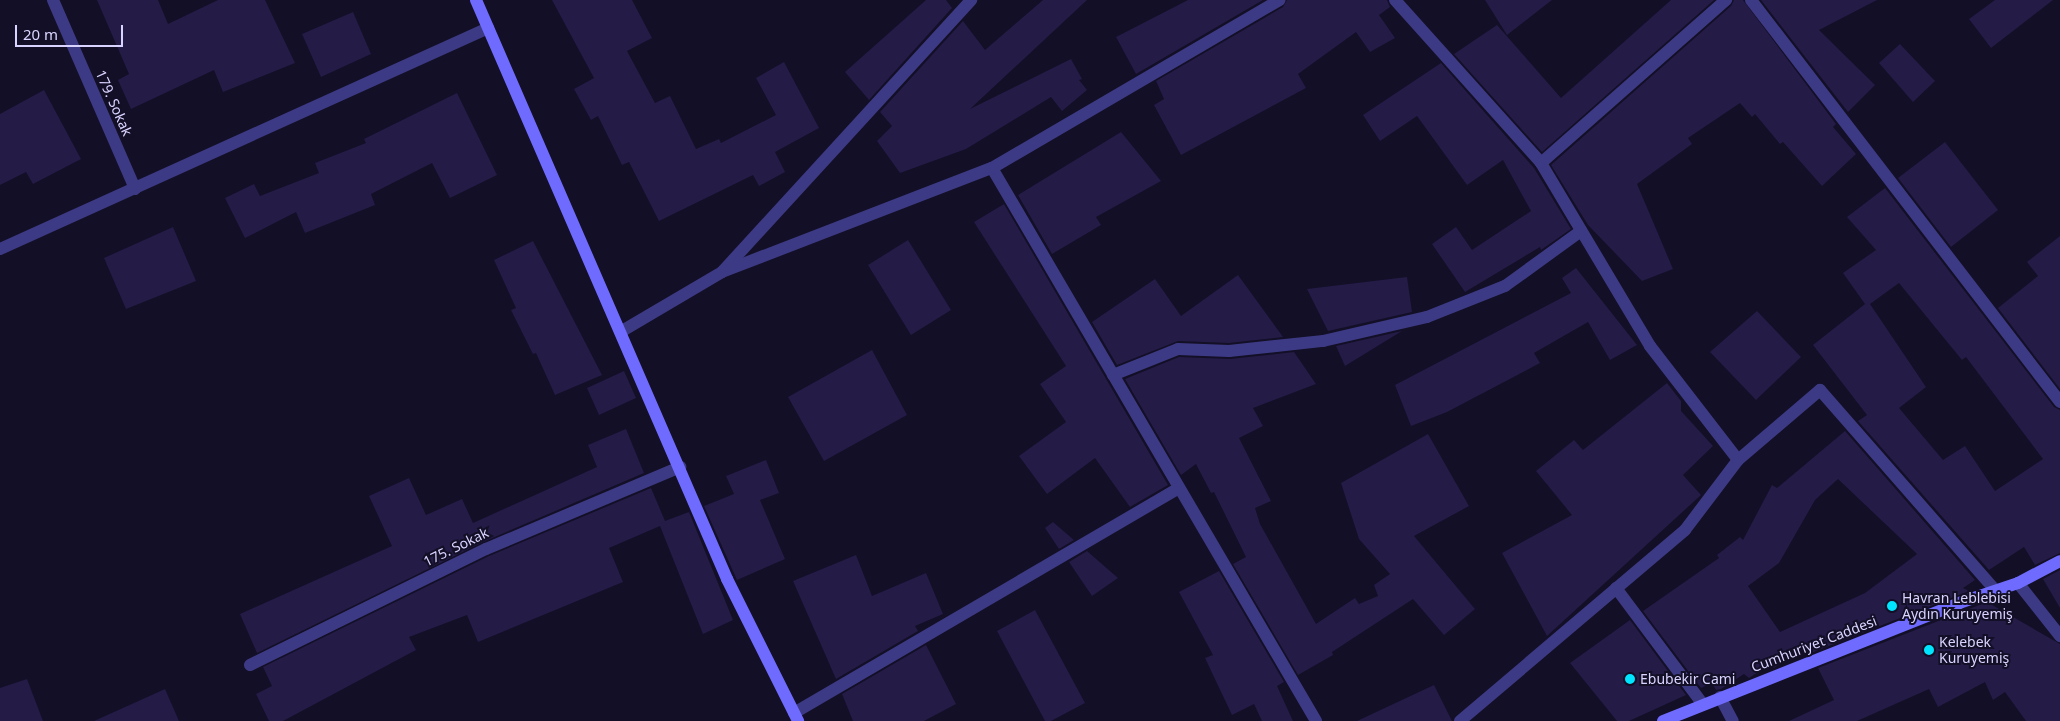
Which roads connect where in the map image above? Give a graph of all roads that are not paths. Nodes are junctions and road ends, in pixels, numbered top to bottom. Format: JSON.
{"nodes":[{"id":1,"x":52,"y":0,"type":"edge"},
{"id":2,"x":476,"y":0,"type":"edge"},
{"id":3,"x":970,"y":0,"type":"edge"},
{"id":4,"x":1279,"y":0,"type":"edge"},
{"id":5,"x":1395,"y":0,"type":"edge"},
{"id":6,"x":1726,"y":0,"type":"edge"},
{"id":7,"x":1751,"y":0,"type":"edge"},
{"id":8,"x":488,"y":28,"type":"junction"},
{"id":9,"x":1541,"y":164,"type":"junction"},
{"id":10,"x":992,"y":168,"type":"junction"},
{"id":11,"x":135,"y":190,"type":"junction"},
{"id":12,"x":1581,"y":231,"type":"junction"},
{"id":13,"x":0,"y":249,"type":"edge"},
{"id":14,"x":722,"y":272,"type":"junction"},
{"id":15,"x":622,"y":331,"type":"junction"},
{"id":16,"x":1113,"y":375,"type":"junction"},
{"id":17,"x":2060,"y":402,"type":"edge"},
{"id":18,"x":1738,"y":460,"type":"junction"},
{"id":19,"x":680,"y":466,"type":"junction"},
{"id":20,"x":1179,"y":488,"type":"junction"},
{"id":21,"x":2060,"y":561,"type":"edge"},
{"id":22,"x":2018,"y":583,"type":"junction"},
{"id":23,"x":1616,"y":588,"type":"junction"},
{"id":24,"x":1996,"y":591,"type":"junction"},
{"id":25,"x":2060,"y":636,"type":"edge"},
{"id":26,"x":250,"y":665,"type":"dead end"},
{"id":27,"x":1720,"y":697,"type":"junction"},
{"id":28,"x":1702,"y":703,"type":"junction"},
{"id":29,"x":796,"y":717,"type":"edge"},
{"id":30,"x":1316,"y":721,"type":"edge"},
{"id":31,"x":1460,"y":721,"type":"edge"},
{"id":32,"x":1663,"y":721,"type":"edge"},
{"id":33,"x":1733,"y":721,"type":"edge"}],
"edges":[{"from":1,"to":11,"type":"street","name":"179. Sokak"},
{"from":2,"to":8,"type":"street"},
{"from":3,"to":14,"type":"street"},
{"from":4,"to":10,"type":"street"},
{"from":5,"to":9,"type":"street"},
{"from":6,"to":9,"type":"street"},
{"from":7,"to":17,"type":"street"},
{"from":8,"to":11,"type":"street"},
{"from":8,"to":15,"type":"street"},
{"from":9,"to":12,"type":"street"},
{"from":10,"to":14,"type":"street"},
{"from":10,"to":16,"type":"street"},
{"from":11,"to":13,"type":"street"},
{"from":12,"to":16,"type":"street"},
{"from":12,"to":18,"type":"street"},
{"from":14,"to":15,"type":"street"},
{"from":15,"to":19,"type":"street"},
{"from":16,"to":20,"type":"street"},
{"from":18,"to":23,"type":"street"},
{"from":18,"to":24,"type":"street"},
{"from":19,"to":26,"type":"street","name":"175. Sokak"},
{"from":19,"to":29,"type":"street"},
{"from":20,"to":29,"type":"street"},
{"from":20,"to":30,"type":"street"},
{"from":21,"to":22,"type":"street","name":"Cumhuriyet Caddesi"},
{"from":22,"to":24,"type":"street","name":"Cumhuriyet Caddesi"},
{"from":22,"to":25,"type":"street"},
{"from":23,"to":28,"type":"street"},
{"from":23,"to":31,"type":"street"},
{"from":24,"to":27,"type":"street","name":"Cumhuriyet Caddesi"},
{"from":27,"to":28,"type":"street","name":"Cumhuriyet Caddesi"},
{"from":27,"to":33,"type":"street"},
{"from":28,"to":32,"type":"street","name":"Cumhuriyet Caddesi"}]}
